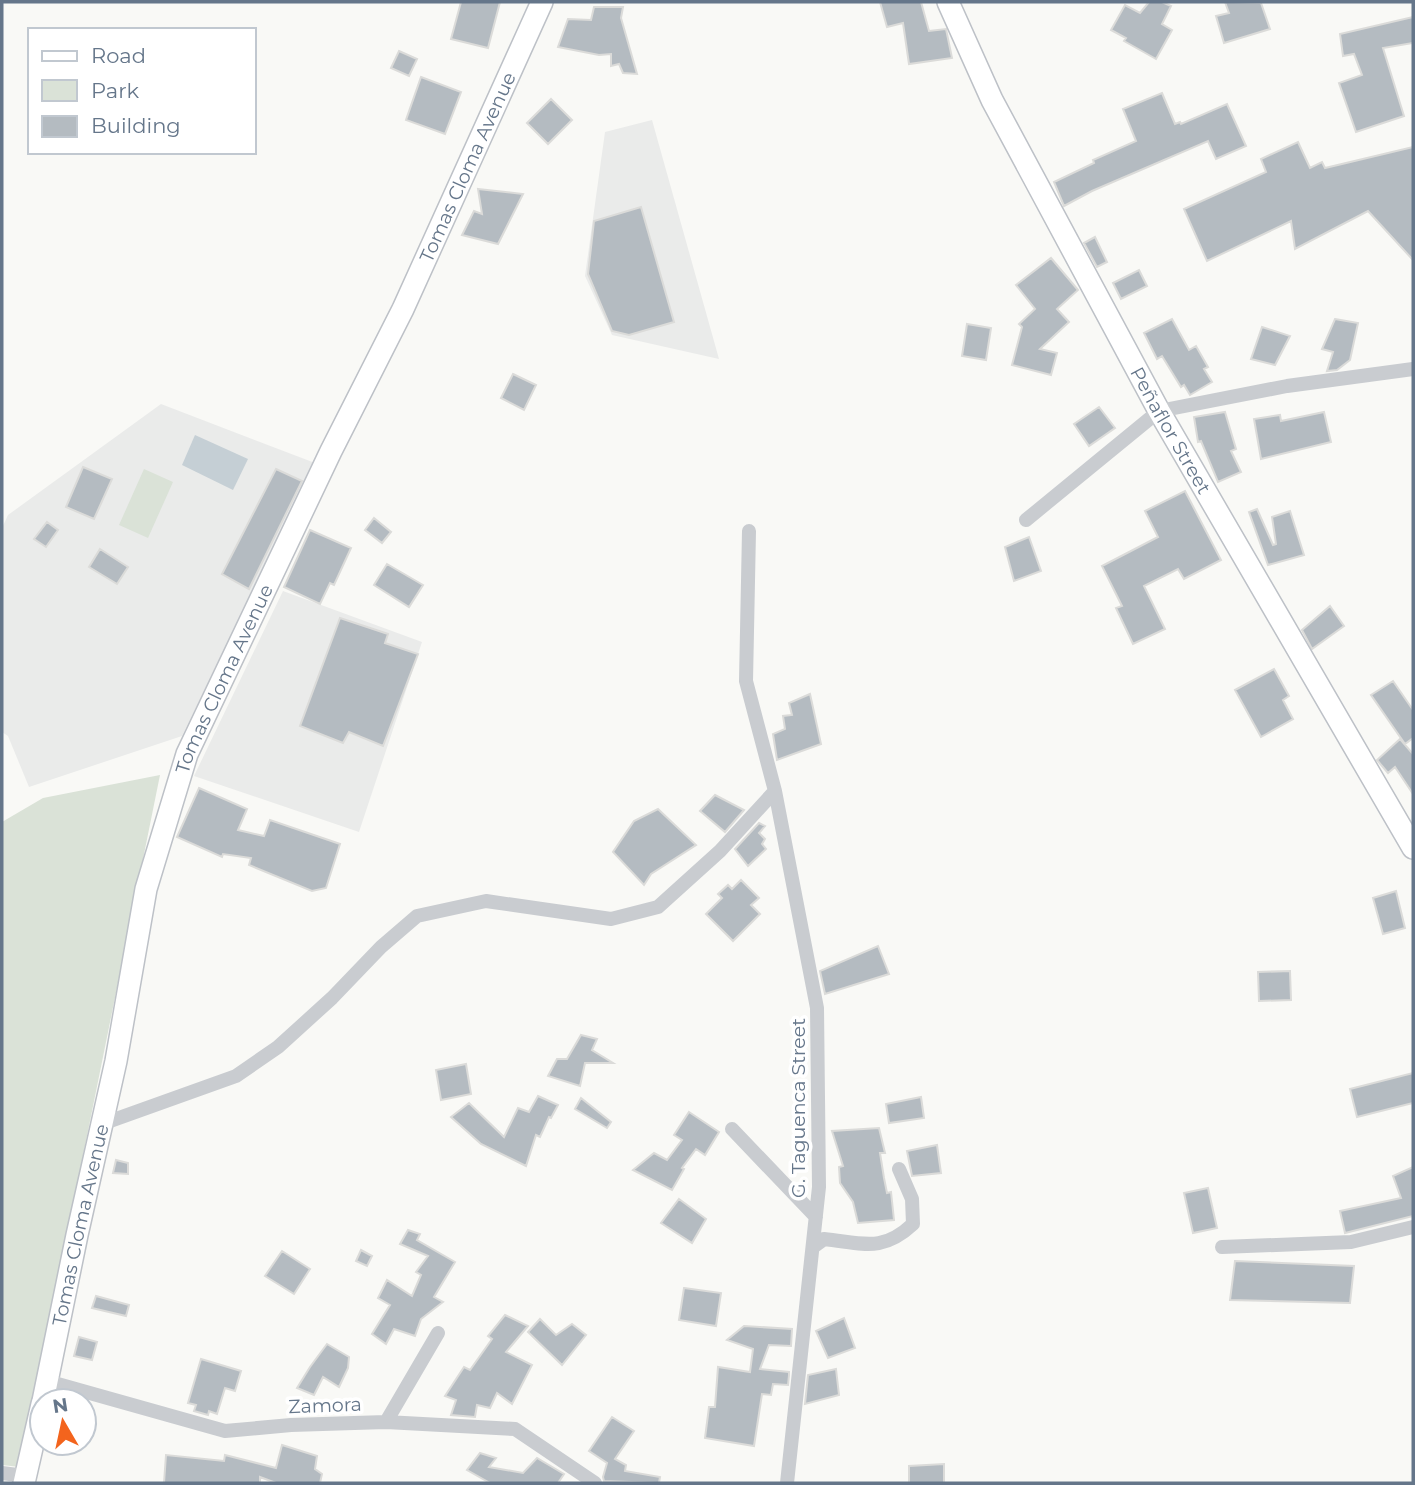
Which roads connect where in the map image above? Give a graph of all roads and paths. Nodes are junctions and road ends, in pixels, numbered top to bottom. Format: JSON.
{"nodes":[{"id":1,"x":542,"y":2,"type":"edge"},
{"id":2,"x":948,"y":2,"type":"edge"},
{"id":3,"x":1413,"y":369,"type":"edge"},
{"id":4,"x":1159,"y":411,"type":"junction"},
{"id":5,"x":1026,"y":520,"type":"dead end"},
{"id":6,"x":749,"y":531,"type":"dead end"},
{"id":7,"x":775,"y":791,"type":"junction"},
{"id":8,"x":1413,"y":848,"type":"edge"},
{"id":9,"x":102,"y":1124,"type":"junction"},
{"id":10,"x":732,"y":1129,"type":"dead end"},
{"id":11,"x":899,"y":1169,"type":"dead end"},
{"id":12,"x":816,"y":1217,"type":"junction"},
{"id":13,"x":1413,"y":1227,"type":"edge"},
{"id":14,"x":813,"y":1247,"type":"junction"},
{"id":15,"x":1222,"y":1247,"type":"dead end"},
{"id":16,"x":438,"y":1333,"type":"dead end"},
{"id":17,"x":46,"y":1387,"type":"edge"},
{"id":18,"x":98,"y":1406,"type":"edge"},
{"id":19,"x":386,"y":1422,"type":"junction"},
{"id":20,"x":30,"y":1457,"type":"edge"},
{"id":21,"x":2,"y":1473,"type":"edge"},
{"id":22,"x":25,"y":1479,"type":"edge"},
{"id":23,"x":595,"y":1483,"type":"edge"},
{"id":24,"x":787,"y":1483,"type":"edge"}],
"edges":[{"from":1,"to":9,"type":"main road","name":"Tomas Cloma Avenue"},
{"from":2,"to":4,"type":"main road","name":"Peñaflor Street"},
{"from":3,"to":4,"type":"street"},
{"from":4,"to":5,"type":"street"},
{"from":4,"to":8,"type":"main road","name":"Peñaflor Street"},
{"from":6,"to":7,"type":"street","name":"G. Taguenca Street"},
{"from":7,"to":9,"type":"street"},
{"from":7,"to":12,"type":"street","name":"G. Taguenca Street"},
{"from":9,"to":17,"type":"main road","name":"Tomas Cloma Avenue"},
{"from":10,"to":12,"type":"street"},
{"from":11,"to":14,"type":"street"},
{"from":12,"to":14,"type":"street","name":"G. Taguenca Street"},
{"from":13,"to":15,"type":"street"},
{"from":14,"to":24,"type":"street","name":"G. Taguenca Street"},
{"from":16,"to":19,"type":"street"},
{"from":18,"to":19,"type":"street","name":"Zamora"},
{"from":19,"to":23,"type":"street","name":"Zamora"},
{"from":20,"to":22,"type":"main road","name":"Tomas Cloma Avenue"},
{"from":21,"to":22,"type":"street"}]}
